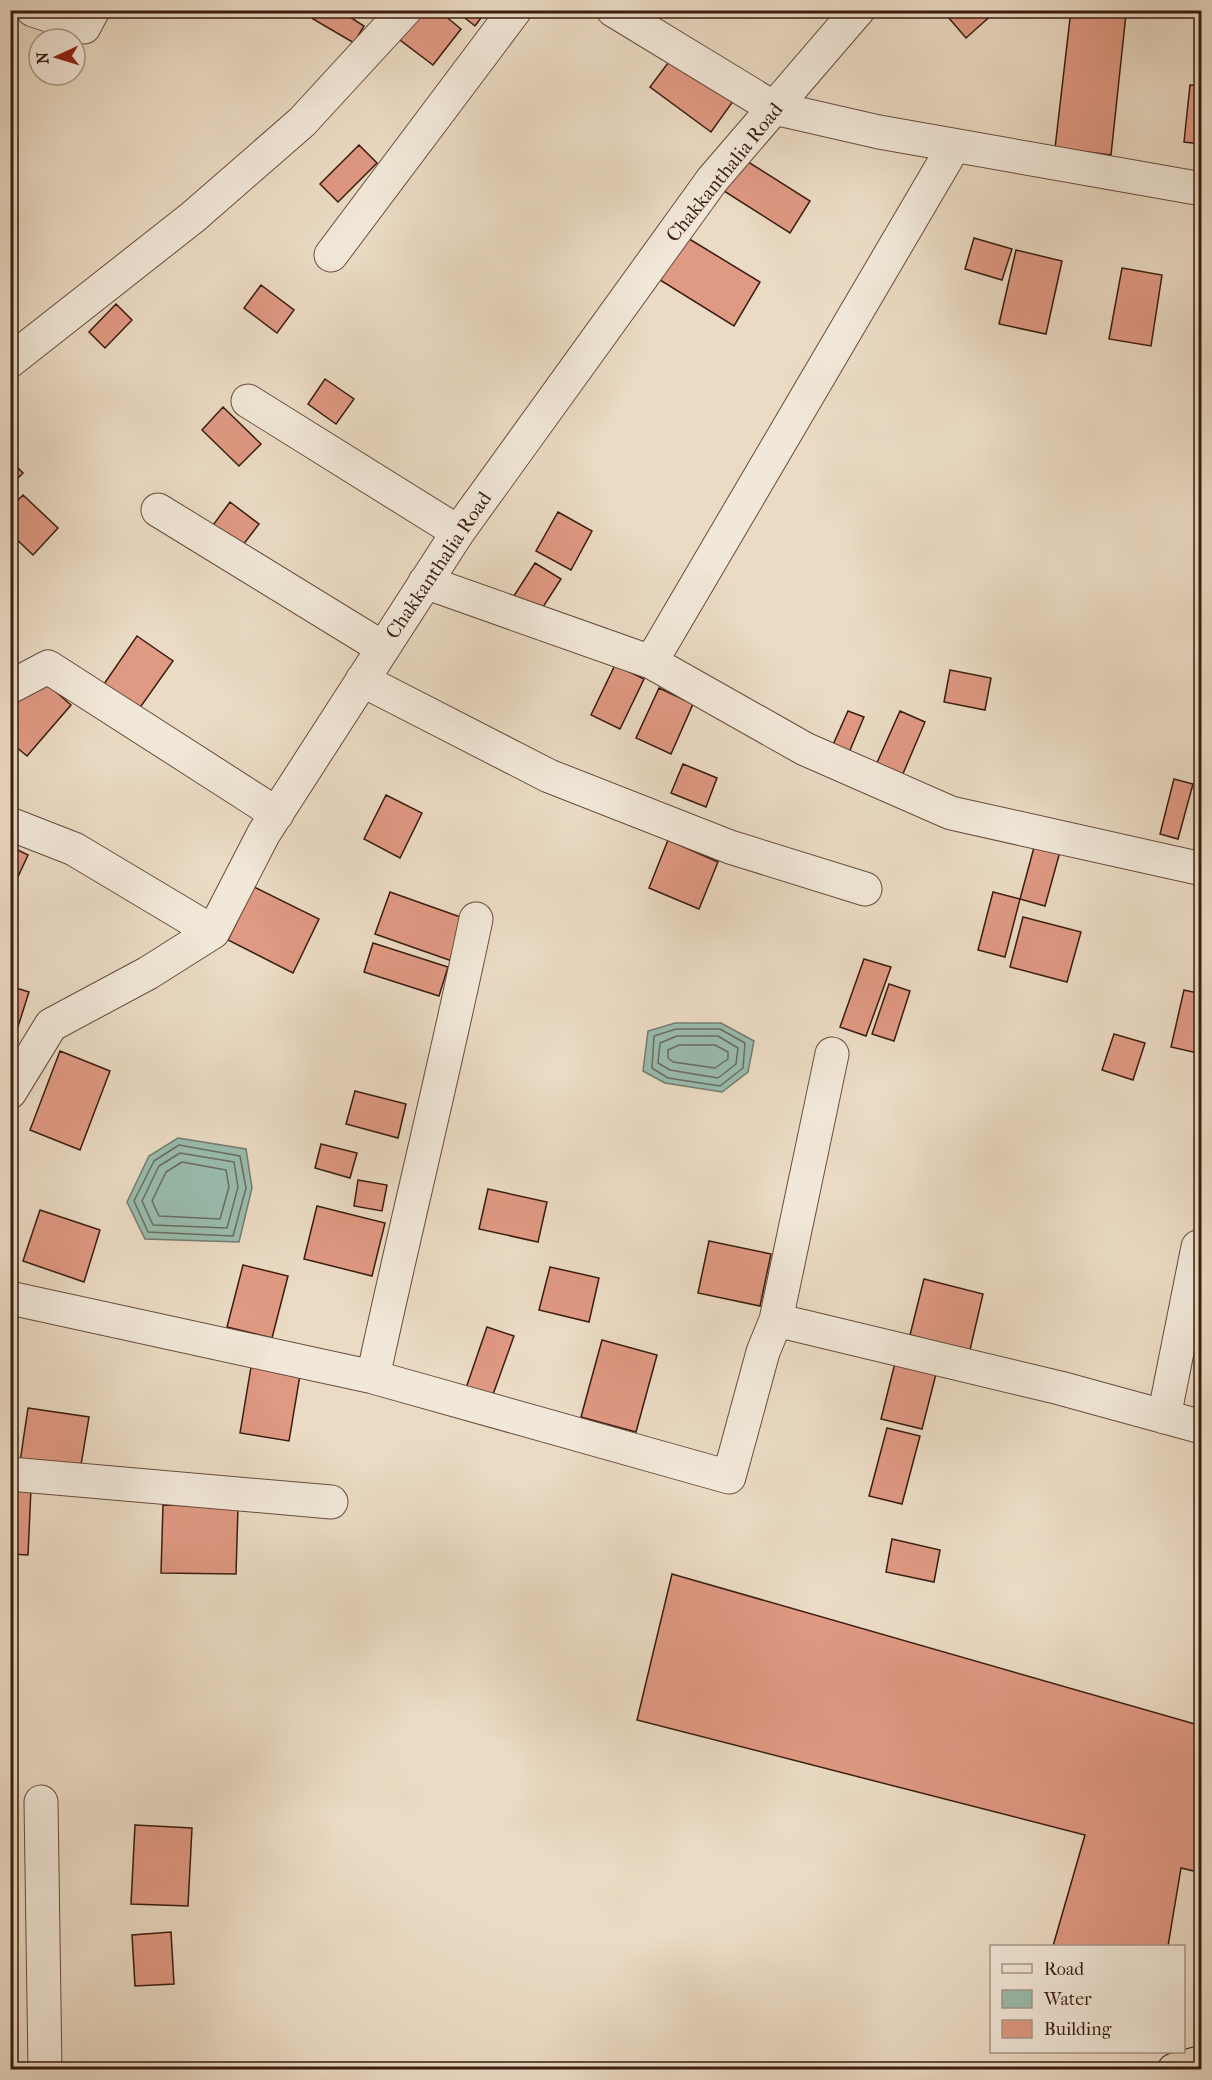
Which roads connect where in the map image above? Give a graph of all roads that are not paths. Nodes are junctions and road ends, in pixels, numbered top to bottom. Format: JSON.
{"nodes":[{"id":1,"x":33,"y":10,"type":"edge"},
{"id":2,"x":93,"y":10,"type":"edge"},
{"id":3,"x":515,"y":10,"type":"edge"},
{"id":4,"x":613,"y":10,"type":"edge"},
{"id":5,"x":858,"y":10,"type":"edge"},
{"id":6,"x":392,"y":14,"type":"edge"},
{"id":7,"x":774,"y":108,"type":"junction"},
{"id":8,"x":954,"y":146,"type":"junction"},
{"id":9,"x":1202,"y":189,"type":"edge"},
{"id":10,"x":331,"y":255,"type":"dead end"},
{"id":11,"x":10,"y":361,"type":"edge"},
{"id":12,"x":248,"y":401,"type":"dead end"},
{"id":13,"x":158,"y":510,"type":"dead end"},
{"id":14,"x":458,"y":532,"type":"junction"},
{"id":15,"x":425,"y":582,"type":"junction"},
{"id":16,"x":383,"y":648,"type":"junction"},
{"id":17,"x":651,"y":662,"type":"junction"},
{"id":18,"x":362,"y":680,"type":"junction"},
{"id":19,"x":10,"y":687,"type":"edge"},
{"id":20,"x":277,"y":814,"type":"junction"},
{"id":21,"x":10,"y":824,"type":"edge"},
{"id":22,"x":1202,"y":868,"type":"edge"},
{"id":23,"x":865,"y":889,"type":"dead end"},
{"id":24,"x":476,"y":919,"type":"dead end"},
{"id":25,"x":213,"y":932,"type":"junction"},
{"id":26,"x":831,"y":1054,"type":"dead end"},
{"id":27,"x":10,"y":1092,"type":"edge"},
{"id":28,"x":1202,"y":1247,"type":"edge"},
{"id":29,"x":10,"y":1298,"type":"edge"},
{"id":30,"x":776,"y":1320,"type":"junction"},
{"id":31,"x":374,"y":1377,"type":"junction"},
{"id":32,"x":1164,"y":1417,"type":"junction"},
{"id":33,"x":1202,"y":1427,"type":"edge"},
{"id":34,"x":10,"y":1473,"type":"edge"},
{"id":35,"x":331,"y":1502,"type":"dead end"},
{"id":36,"x":41,"y":1802,"type":"dead end"},
{"id":37,"x":1202,"y":2062,"type":"edge"},
{"id":38,"x":45,"y":2070,"type":"edge"},
{"id":39,"x":1174,"y":2070,"type":"edge"}],
"edges":[{"from":1,"to":2,"type":"street"},
{"from":3,"to":10,"type":"street"},
{"from":4,"to":7,"type":"street"},
{"from":5,"to":7,"type":"street","name":"Chakkanthalia Road"},
{"from":6,"to":11,"type":"street"},
{"from":7,"to":8,"type":"street"},
{"from":7,"to":14,"type":"street","name":"Chakkanthalia Road"},
{"from":8,"to":9,"type":"street"},
{"from":8,"to":17,"type":"street"},
{"from":12,"to":14,"type":"street"},
{"from":13,"to":16,"type":"street"},
{"from":14,"to":15,"type":"street","name":"Chakkanthalia Road"},
{"from":15,"to":16,"type":"street","name":"Chakkanthalia Road"},
{"from":15,"to":17,"type":"street"},
{"from":16,"to":18,"type":"street","name":"Chakkanthalia Road"},
{"from":17,"to":22,"type":"street"},
{"from":18,"to":20,"type":"street","name":"Chakkanthalia Road"},
{"from":18,"to":23,"type":"street"},
{"from":19,"to":20,"type":"street"},
{"from":20,"to":25,"type":"street","name":"Chakkanthalia Road"},
{"from":21,"to":25,"type":"street"},
{"from":24,"to":31,"type":"street"},
{"from":25,"to":27,"type":"street","name":"Chakkanthalia Road"},
{"from":26,"to":30,"type":"street"},
{"from":28,"to":32,"type":"street"},
{"from":29,"to":31,"type":"street"},
{"from":30,"to":31,"type":"street"},
{"from":30,"to":32,"type":"street"},
{"from":32,"to":33,"type":"street"},
{"from":34,"to":35,"type":"street"},
{"from":36,"to":38,"type":"street"},
{"from":37,"to":39,"type":"highway"}]}
